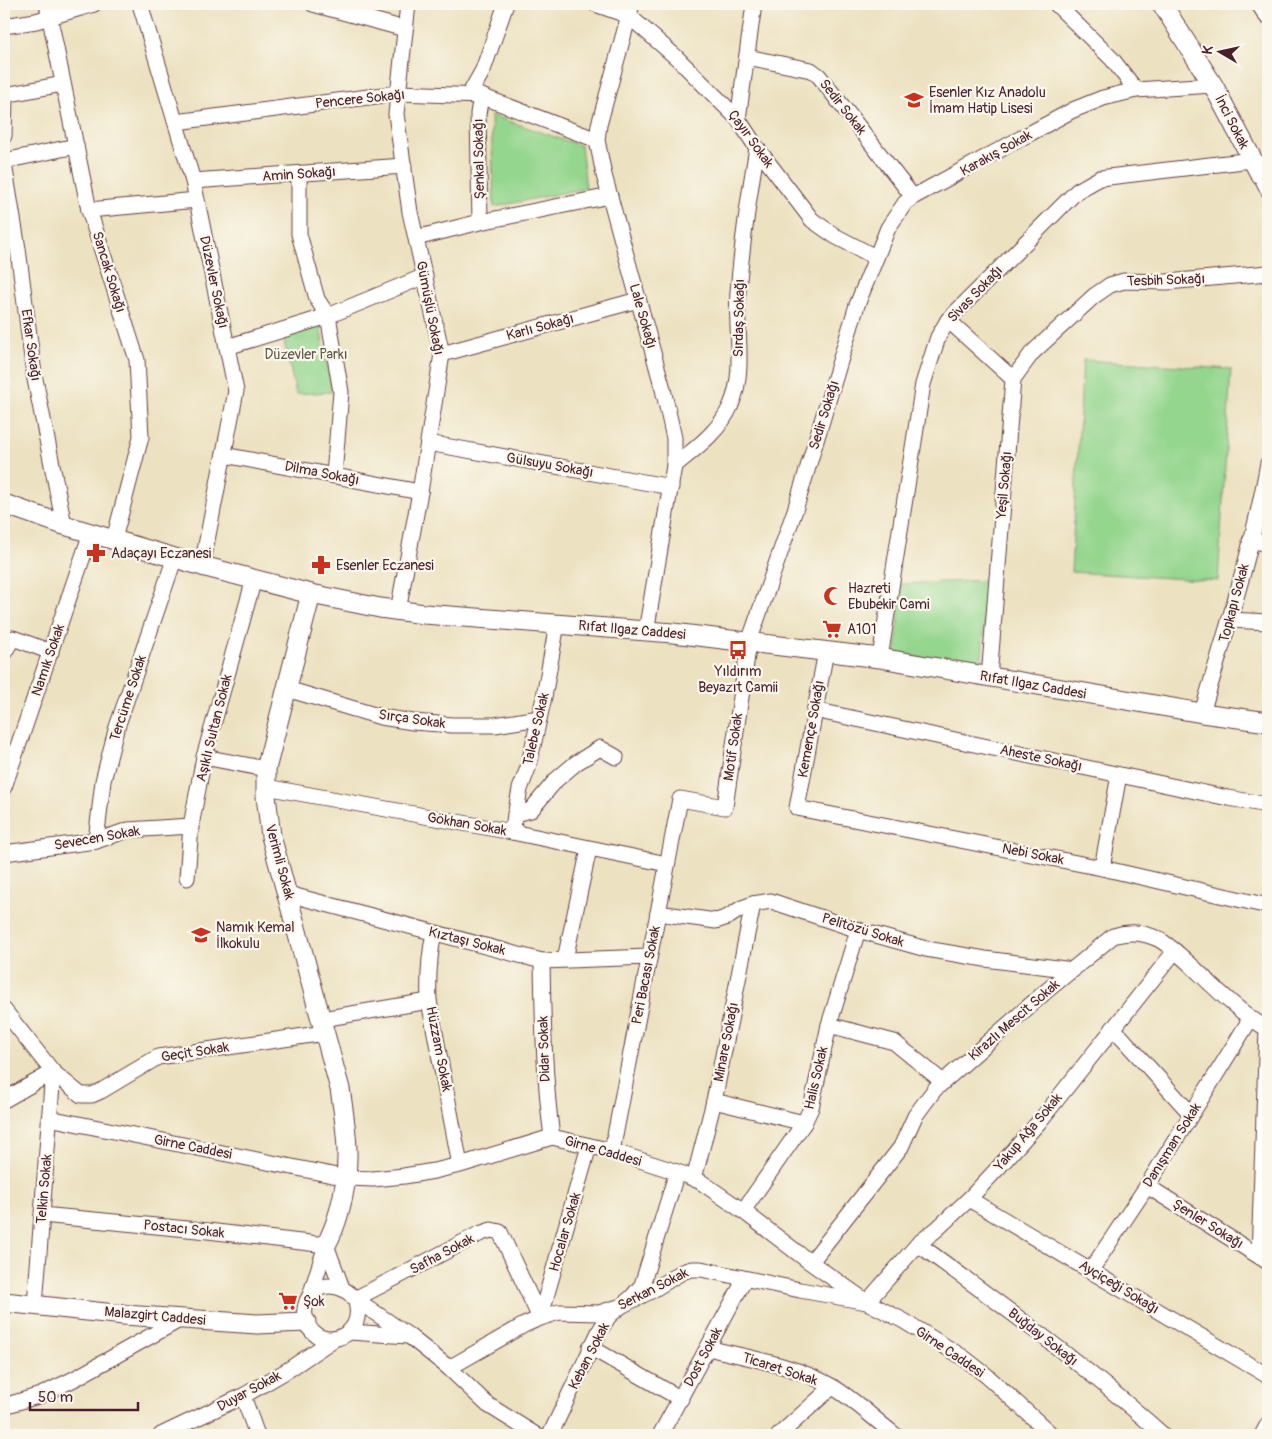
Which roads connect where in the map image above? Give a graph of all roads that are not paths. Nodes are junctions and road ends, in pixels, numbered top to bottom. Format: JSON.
{"nodes":[{"id":1,"x":94,"y":4,"type":"edge"},
{"id":2,"x":140,"y":4,"type":"edge"},
{"id":3,"x":408,"y":4,"type":"edge"},
{"id":4,"x":506,"y":4,"type":"edge"},
{"id":5,"x":595,"y":4,"type":"edge"},
{"id":6,"x":754,"y":4,"type":"edge"},
{"id":7,"x":1056,"y":4,"type":"edge"},
{"id":8,"x":1162,"y":4,"type":"edge"},
{"id":9,"x":1262,"y":4,"type":"edge"},
{"id":10,"x":321,"y":5,"type":"edge"},
{"id":11,"x":48,"y":10,"type":"edge"},
{"id":12,"x":631,"y":10,"type":"edge"},
{"id":13,"x":1268,"y":15,"type":"edge"},
{"id":14,"x":4,"y":26,"type":"edge"},
{"id":15,"x":405,"y":30,"type":"junction"},
{"id":16,"x":747,"y":57,"type":"junction"},
{"id":17,"x":63,"y":84,"type":"junction"},
{"id":18,"x":1213,"y":85,"type":"junction"},
{"id":19,"x":1136,"y":90,"type":"junction"},
{"id":20,"x":399,"y":93,"type":"junction"},
{"id":21,"x":475,"y":96,"type":"junction"},
{"id":22,"x":738,"y":119,"type":"junction"},
{"id":23,"x":176,"y":122,"type":"junction"},
{"id":24,"x":4,"y":136,"type":"edge"},
{"id":25,"x":598,"y":140,"type":"junction"},
{"id":26,"x":76,"y":146,"type":"junction"},
{"id":27,"x":757,"y":148,"type":"junction"},
{"id":28,"x":4,"y":162,"type":"edge"},
{"id":29,"x":404,"y":166,"type":"junction"},
{"id":30,"x":299,"y":174,"type":"junction"},
{"id":31,"x":1262,"y":174,"type":"edge"},
{"id":32,"x":193,"y":181,"type":"junction"},
{"id":33,"x":610,"y":196,"type":"junction"},
{"id":34,"x":913,"y":197,"type":"junction"},
{"id":35,"x":197,"y":200,"type":"junction"},
{"id":36,"x":90,"y":210,"type":"junction"},
{"id":37,"x":480,"y":222,"type":"junction"},
{"id":38,"x":416,"y":238,"type":"junction"},
{"id":39,"x":875,"y":257,"type":"junction"},
{"id":40,"x":1268,"y":273,"type":"edge"},
{"id":41,"x":425,"y":276,"type":"junction"},
{"id":42,"x":638,"y":300,"type":"junction"},
{"id":43,"x":328,"y":316,"type":"junction"},
{"id":44,"x":948,"y":320,"type":"junction"},
{"id":45,"x":227,"y":347,"type":"junction"},
{"id":46,"x":442,"y":354,"type":"junction"},
{"id":47,"x":1013,"y":379,"type":"junction"},
{"id":48,"x":428,"y":443,"type":"junction"},
{"id":49,"x":224,"y":455,"type":"junction"},
{"id":50,"x":674,"y":466,"type":"junction"},
{"id":51,"x":1268,"y":469,"type":"edge"},
{"id":52,"x":334,"y":476,"type":"junction"},
{"id":53,"x":671,"y":487,"type":"junction"},
{"id":54,"x":420,"y":492,"type":"junction"},
{"id":55,"x":4,"y":504,"type":"edge"},
{"id":56,"x":64,"y":525,"type":"junction"},
{"id":57,"x":91,"y":533,"type":"junction"},
{"id":58,"x":114,"y":539,"type":"junction"},
{"id":59,"x":1250,"y":541,"type":"junction"},
{"id":60,"x":1268,"y":543,"type":"edge"},
{"id":61,"x":175,"y":558,"type":"junction"},
{"id":62,"x":202,"y":566,"type":"junction"},
{"id":63,"x":254,"y":579,"type":"junction"},
{"id":64,"x":311,"y":594,"type":"junction"},
{"id":65,"x":398,"y":611,"type":"junction"},
{"id":66,"x":1230,"y":620,"type":"junction"},
{"id":67,"x":1268,"y":622,"type":"edge"},
{"id":68,"x":557,"y":624,"type":"junction"},
{"id":69,"x":646,"y":632,"type":"junction"},
{"id":70,"x":749,"y":642,"type":"junction"},
{"id":71,"x":826,"y":651,"type":"junction"},
{"id":72,"x":51,"y":652,"type":"junction"},
{"id":73,"x":4,"y":653,"type":"edge"},
{"id":74,"x":880,"y":658,"type":"junction"},
{"id":75,"x":989,"y":678,"type":"junction"},
{"id":76,"x":287,"y":689,"type":"junction"},
{"id":77,"x":814,"y":710,"type":"junction"},
{"id":78,"x":1202,"y":714,"type":"junction"},
{"id":79,"x":539,"y":718,"type":"junction"},
{"id":80,"x":1268,"y":722,"type":"edge"},
{"id":81,"x":204,"y":757,"type":"junction"},
{"id":82,"x":616,"y":757,"type":"dead end"},
{"id":83,"x":1119,"y":775,"type":"junction"},
{"id":84,"x":266,"y":778,"type":"junction"},
{"id":85,"x":4,"y":787,"type":"edge"},
{"id":86,"x":680,"y":799,"type":"joint"},
{"id":87,"x":1268,"y":805,"type":"edge"},
{"id":88,"x":797,"y":808,"type":"joint"},
{"id":89,"x":515,"y":814,"type":"junction"},
{"id":90,"x":190,"y":826,"type":"junction"},
{"id":91,"x":512,"y":832,"type":"junction"},
{"id":92,"x":96,"y":841,"type":"junction"},
{"id":93,"x":589,"y":849,"type":"junction"},
{"id":94,"x":4,"y":852,"type":"edge"},
{"id":95,"x":667,"y":864,"type":"junction"},
{"id":96,"x":1102,"y":868,"type":"junction"},
{"id":97,"x":187,"y":878,"type":"dead end"},
{"id":98,"x":288,"y":894,"type":"junction"},
{"id":99,"x":753,"y":904,"type":"junction"},
{"id":100,"x":1268,"y":906,"type":"edge"},
{"id":101,"x":658,"y":913,"type":"junction"},
{"id":102,"x":858,"y":930,"type":"junction"},
{"id":103,"x":434,"y":933,"type":"junction"},
{"id":104,"x":1175,"y":951,"type":"junction"},
{"id":105,"x":649,"y":957,"type":"junction"},
{"id":106,"x":565,"y":959,"type":"junction"},
{"id":107,"x":542,"y":961,"type":"junction"},
{"id":108,"x":1073,"y":970,"type":"junction"},
{"id":109,"x":429,"y":1001,"type":"junction"},
{"id":110,"x":4,"y":1010,"type":"edge"},
{"id":111,"x":1251,"y":1018,"type":"junction"},
{"id":112,"x":829,"y":1024,"type":"junction"},
{"id":113,"x":323,"y":1026,"type":"junction"},
{"id":114,"x":1113,"y":1028,"type":"junction"},
{"id":115,"x":1268,"y":1029,"type":"edge"},
{"id":116,"x":53,"y":1072,"type":"junction"},
{"id":117,"x":943,"y":1082,"type":"junction"},
{"id":118,"x":4,"y":1100,"type":"edge"},
{"id":119,"x":714,"y":1101,"type":"junction"},
{"id":120,"x":1191,"y":1114,"type":"junction"},
{"id":121,"x":50,"y":1118,"type":"junction"},
{"id":122,"x":804,"y":1123,"type":"junction"},
{"id":123,"x":552,"y":1137,"type":"junction"},
{"id":124,"x":589,"y":1146,"type":"junction"},
{"id":125,"x":612,"y":1151,"type":"junction"},
{"id":126,"x":460,"y":1165,"type":"junction"},
{"id":127,"x":677,"y":1172,"type":"junction"},
{"id":128,"x":347,"y":1178,"type":"junction"},
{"id":129,"x":694,"y":1179,"type":"junction"},
{"id":130,"x":1147,"y":1186,"type":"junction"},
{"id":131,"x":969,"y":1199,"type":"junction"},
{"id":132,"x":743,"y":1211,"type":"junction"},
{"id":133,"x":42,"y":1215,"type":"junction"},
{"id":134,"x":918,"y":1244,"type":"junction"},
{"id":135,"x":326,"y":1245,"type":"junction"},
{"id":136,"x":1263,"y":1259,"type":"edge"},
{"id":137,"x":811,"y":1262,"type":"junction"},
{"id":138,"x":1091,"y":1270,"type":"junction"},
{"id":139,"x":745,"y":1279,"type":"junction"},
{"id":140,"x":342,"y":1288,"type":"junction"},
{"id":141,"x":310,"y":1296,"type":"junction"},
{"id":142,"x":355,"y":1299,"type":"junction"},
{"id":143,"x":4,"y":1302,"type":"edge"},
{"id":144,"x":867,"y":1302,"type":"junction"},
{"id":145,"x":35,"y":1305,"type":"junction"},
{"id":146,"x":619,"y":1307,"type":"junction"},
{"id":147,"x":540,"y":1318,"type":"junction"},
{"id":148,"x":181,"y":1319,"type":"junction"},
{"id":149,"x":306,"y":1322,"type":"junction"},
{"id":150,"x":350,"y":1332,"type":"junction"},
{"id":151,"x":409,"y":1336,"type":"junction"},
{"id":152,"x":334,"y":1339,"type":"junction"},
{"id":153,"x":590,"y":1347,"type":"junction"},
{"id":154,"x":708,"y":1348,"type":"junction"},
{"id":155,"x":449,"y":1368,"type":"junction"},
{"id":156,"x":1268,"y":1376,"type":"edge"},
{"id":157,"x":832,"y":1387,"type":"junction"},
{"id":158,"x":243,"y":1396,"type":"junction"},
{"id":159,"x":681,"y":1399,"type":"junction"},
{"id":160,"x":4,"y":1406,"type":"edge"},
{"id":161,"x":1268,"y":1424,"type":"edge"},
{"id":162,"x":784,"y":1434,"type":"edge"},
{"id":163,"x":161,"y":1435,"type":"edge"},
{"id":164,"x":257,"y":1435,"type":"edge"},
{"id":165,"x":536,"y":1435,"type":"edge"},
{"id":166,"x":550,"y":1435,"type":"edge"},
{"id":167,"x":660,"y":1435,"type":"edge"},
{"id":168,"x":895,"y":1435,"type":"edge"},
{"id":169,"x":1052,"y":1435,"type":"edge"},
{"id":170,"x":1164,"y":1435,"type":"edge"},
{"id":171,"x":1262,"y":1435,"type":"edge"}],
"edges":[{"from":1,"to":11,"type":"street"},
{"from":2,"to":23,"type":"street","name":"Düzevler Sokağı"},
{"from":3,"to":15,"type":"street","name":"Gümüşlü Sokağı"},
{"from":4,"to":21,"type":"street","name":"Şenkal Sokağı"},
{"from":5,"to":12,"type":"street"},
{"from":6,"to":16,"type":"street"},
{"from":7,"to":19,"type":"street"},
{"from":8,"to":18,"type":"street","name":"İnci Sokak"},
{"from":9,"to":13,"type":"street"},
{"from":10,"to":15,"type":"street"},
{"from":11,"to":14,"type":"street"},
{"from":11,"to":17,"type":"street","name":"Sancak Sokağı"},
{"from":12,"to":22,"type":"street","name":"Çayır Sokak"},
{"from":12,"to":25,"type":"street","name":"Lale Sokağı"},
{"from":15,"to":20,"type":"street","name":"Gümüşlü Sokağı"},
{"from":16,"to":22,"type":"street"},
{"from":16,"to":34,"type":"street","name":"Sedir Sokak"},
{"from":17,"to":24,"type":"street"},
{"from":17,"to":26,"type":"street","name":"Sancak Sokağı"},
{"from":18,"to":19,"type":"street","name":"Karakış Sokak"},
{"from":18,"to":31,"type":"street","name":"İnci Sokak"},
{"from":19,"to":34,"type":"street","name":"Karakış Sokak"},
{"from":20,"to":21,"type":"street","name":"Pencere Sokağı"},
{"from":20,"to":23,"type":"street","name":"Pencere Sokağı"},
{"from":20,"to":29,"type":"street","name":"Gümüşlü Sokağı"},
{"from":21,"to":25,"type":"street","name":"Pencere Sokağı"},
{"from":21,"to":37,"type":"street","name":"Şenkal Sokağı"},
{"from":22,"to":27,"type":"street","name":"Çayır Sokak"},
{"from":23,"to":32,"type":"street","name":"Düzevler Sokağı"},
{"from":25,"to":33,"type":"street","name":"Lale Sokağı"},
{"from":26,"to":28,"type":"street"},
{"from":26,"to":36,"type":"street","name":"Sancak Sokağı"},
{"from":27,"to":39,"type":"street","name":"Çayır Sokak"},
{"from":27,"to":50,"type":"street","name":"Sırdaş Sokağı"},
{"from":28,"to":56,"type":"street","name":"Efkar Sokağı"},
{"from":29,"to":30,"type":"street","name":"Amin Sokağı"},
{"from":29,"to":38,"type":"street","name":"Gümüşlü Sokağı"},
{"from":30,"to":32,"type":"street","name":"Amin Sokağı"},
{"from":30,"to":43,"type":"street"},
{"from":31,"to":44,"type":"street","name":"Sivas Sokağı"},
{"from":32,"to":35,"type":"street","name":"Düzevler Sokağı"},
{"from":33,"to":37,"type":"street"},
{"from":33,"to":42,"type":"street","name":"Lale Sokağı"},
{"from":34,"to":39,"type":"street","name":"Sedir Sokağı"},
{"from":35,"to":36,"type":"street"},
{"from":35,"to":45,"type":"street","name":"Düzevler Sokağı"},
{"from":36,"to":58,"type":"street","name":"Sancak Sokağı"},
{"from":37,"to":38,"type":"street"},
{"from":38,"to":41,"type":"street","name":"Gümüşlü Sokağı"},
{"from":39,"to":70,"type":"street","name":"Sedir Sokağı"},
{"from":40,"to":47,"type":"street","name":"Tesbih Sokağı"},
{"from":41,"to":43,"type":"street"},
{"from":41,"to":46,"type":"street","name":"Gümüşlü Sokağı"},
{"from":42,"to":46,"type":"street","name":"Karlı Sokağı"},
{"from":42,"to":50,"type":"street","name":"Lale Sokağı"},
{"from":43,"to":45,"type":"street"},
{"from":43,"to":52,"type":"street"},
{"from":44,"to":47,"type":"street"},
{"from":44,"to":74,"type":"street","name":"Sivas Sokağı"},
{"from":45,"to":49,"type":"street","name":"Düzevler Sokağı"},
{"from":46,"to":48,"type":"street","name":"Gümüşlü Sokağı"},
{"from":47,"to":75,"type":"street","name":"Yeşil Sokağı"},
{"from":48,"to":53,"type":"street","name":"Gülsuyu Sokağı"},
{"from":48,"to":54,"type":"street","name":"Gümüşlü Sokağı"},
{"from":49,"to":52,"type":"street","name":"Dilma Sokağı"},
{"from":49,"to":62,"type":"street","name":"Düzevler Sokağı"},
{"from":50,"to":53,"type":"street","name":"Lale Sokağı"},
{"from":51,"to":59,"type":"street","name":"Topkapı Sokak"},
{"from":52,"to":54,"type":"street","name":"Dilma Sokağı"},
{"from":53,"to":69,"type":"street","name":"Lale Sokağı"},
{"from":54,"to":65,"type":"street","name":"Gümüşlü Sokağı"},
{"from":55,"to":56,"type":"street","name":"Rıfat Ilgaz Caddesi"},
{"from":56,"to":57,"type":"street","name":"Rıfat Ilgaz Caddesi"},
{"from":57,"to":58,"type":"street","name":"Rıfat Ilgaz Caddesi"},
{"from":57,"to":72,"type":"street","name":"Namık Sokak"},
{"from":58,"to":61,"type":"street","name":"Rıfat Ilgaz Caddesi"},
{"from":59,"to":60,"type":"street"},
{"from":59,"to":66,"type":"street","name":"Topkapı Sokak"},
{"from":61,"to":62,"type":"street","name":"Rıfat Ilgaz Caddesi"},
{"from":61,"to":92,"type":"street","name":"Tercüme Sokak"},
{"from":62,"to":63,"type":"street","name":"Rıfat Ilgaz Caddesi"},
{"from":63,"to":64,"type":"street","name":"Rıfat Ilgaz Caddesi"},
{"from":63,"to":81,"type":"street","name":"Aşıklı Sultan Sokak"},
{"from":64,"to":65,"type":"street","name":"Rıfat Ilgaz Caddesi"},
{"from":64,"to":76,"type":"street","name":"Verimli Sokak"},
{"from":65,"to":68,"type":"street","name":"Rıfat Ilgaz Caddesi"},
{"from":66,"to":67,"type":"street"},
{"from":66,"to":78,"type":"street","name":"Topkapı Sokak"},
{"from":68,"to":69,"type":"street","name":"Rıfat Ilgaz Caddesi"},
{"from":68,"to":79,"type":"street","name":"Talebe Sokak"},
{"from":69,"to":70,"type":"street","name":"Rıfat Ilgaz Caddesi"},
{"from":70,"to":71,"type":"street","name":"Rıfat Ilgaz Caddesi"},
{"from":70,"to":86,"type":"street","name":"Motif Sokak"},
{"from":71,"to":74,"type":"street","name":"Rıfat Ilgaz Caddesi"},
{"from":71,"to":77,"type":"street","name":"Kemençe Sokağı"},
{"from":72,"to":73,"type":"street"},
{"from":72,"to":85,"type":"street","name":"Namık Sokak"},
{"from":74,"to":75,"type":"street","name":"Rıfat Ilgaz Caddesi"},
{"from":75,"to":78,"type":"street","name":"Rıfat Ilgaz Caddesi"},
{"from":76,"to":79,"type":"street","name":"Sırça Sokak"},
{"from":76,"to":84,"type":"street","name":"Verimli Sokak"},
{"from":77,"to":83,"type":"street","name":"Aheste Sokağı"},
{"from":77,"to":88,"type":"street","name":"Kemençe Sokağı"},
{"from":78,"to":80,"type":"street","name":"Rıfat Ilgaz Caddesi"},
{"from":79,"to":89,"type":"street","name":"Talebe Sokak"},
{"from":81,"to":84,"type":"street","name":"Gökhan Sokak"},
{"from":81,"to":90,"type":"street","name":"Aşıklı Sultan Sokak"},
{"from":82,"to":89,"type":"street"},
{"from":83,"to":87,"type":"street","name":"Aheste Sokağı"},
{"from":83,"to":96,"type":"street"},
{"from":84,"to":91,"type":"street","name":"Gökhan Sokak"},
{"from":84,"to":98,"type":"street","name":"Verimli Sokak"},
{"from":86,"to":95,"type":"street","name":"Peri Bacası Sokak"},
{"from":88,"to":96,"type":"street","name":"Nebi Sokak"},
{"from":89,"to":91,"type":"street","name":"Talebe Sokak"},
{"from":90,"to":92,"type":"street","name":"Sevecen Sokak"},
{"from":90,"to":97,"type":"street","name":"Aşıklı Sultan Sokak"},
{"from":91,"to":93,"type":"street","name":"Gökhan Sokak"},
{"from":92,"to":94,"type":"street","name":"Sevecen Sokak"},
{"from":93,"to":95,"type":"street","name":"Gökhan Sokak"},
{"from":93,"to":106,"type":"street"},
{"from":95,"to":101,"type":"street","name":"Peri Bacası Sokak"},
{"from":96,"to":100,"type":"street","name":"Nebi Sokak"},
{"from":98,"to":103,"type":"street","name":"Kıztaşı Sokak"},
{"from":98,"to":113,"type":"street","name":"Verimli Sokak"},
{"from":99,"to":101,"type":"street","name":"Pelitözü Sokak"},
{"from":99,"to":102,"type":"street","name":"Pelitözü Sokak"},
{"from":99,"to":119,"type":"street","name":"Minare Sokağı"},
{"from":101,"to":105,"type":"street","name":"Peri Bacası Sokak"},
{"from":102,"to":108,"type":"street","name":"Pelitözü Sokak"},
{"from":102,"to":112,"type":"street","name":"Halis Sokak"},
{"from":103,"to":107,"type":"street","name":"Kıztaşı Sokak"},
{"from":103,"to":109,"type":"street","name":"Hüzzam Sokak"},
{"from":104,"to":108,"type":"street","name":"Kirazlı Mescit Sokak"},
{"from":104,"to":111,"type":"street","name":"Kirazlı Mescit Sokak"},
{"from":104,"to":114,"type":"street","name":"Yakup Ağa Sokak"},
{"from":105,"to":106,"type":"street","name":"Kıztaşı Sokak"},
{"from":105,"to":125,"type":"street","name":"Peri Bacası Sokak"},
{"from":106,"to":107,"type":"street","name":"Kıztaşı Sokak"},
{"from":107,"to":123,"type":"street","name":"Didar Sokak"},
{"from":108,"to":117,"type":"street","name":"Kirazlı Mescit Sokak"},
{"from":109,"to":113,"type":"street","name":"Geçit Sokak"},
{"from":109,"to":126,"type":"street","name":"Hüzzam Sokak"},
{"from":110,"to":116,"type":"street","name":"Geçit Sokak"},
{"from":111,"to":115,"type":"street","name":"Kirazlı Mescit Sokak"},
{"from":111,"to":120,"type":"street","name":"Danışman Sokak"},
{"from":112,"to":117,"type":"street"},
{"from":112,"to":122,"type":"street","name":"Halis Sokak"},
{"from":113,"to":116,"type":"street","name":"Geçit Sokak"},
{"from":113,"to":128,"type":"street","name":"Verimli Sokak"},
{"from":114,"to":120,"type":"street"},
{"from":114,"to":131,"type":"street","name":"Yakup Ağa Sokak"},
{"from":115,"to":136,"type":"street"},
{"from":116,"to":118,"type":"street"},
{"from":116,"to":121,"type":"street","name":"Telkin Sokak"},
{"from":117,"to":137,"type":"street","name":"Kirazlı Mescit Sokak"},
{"from":119,"to":122,"type":"street"},
{"from":119,"to":129,"type":"street","name":"Minare Sokağı"},
{"from":120,"to":130,"type":"street","name":"Danışman Sokak"},
{"from":121,"to":128,"type":"street","name":"Girne Caddesi"},
{"from":121,"to":133,"type":"street","name":"Telkin Sokak"},
{"from":122,"to":132,"type":"street","name":"Halis Sokak"},
{"from":123,"to":124,"type":"street","name":"Girne Caddesi"},
{"from":123,"to":126,"type":"street","name":"Girne Caddesi"},
{"from":124,"to":125,"type":"street","name":"Girne Caddesi"},
{"from":124,"to":147,"type":"street","name":"Hocalar Sokak"},
{"from":125,"to":127,"type":"street","name":"Girne Caddesi"},
{"from":126,"to":128,"type":"street","name":"Girne Caddesi"},
{"from":127,"to":129,"type":"street","name":"Girne Caddesi"},
{"from":127,"to":146,"type":"street","name":"Keban Sokak"},
{"from":128,"to":135,"type":"street","name":"Verimli Sokak"},
{"from":129,"to":132,"type":"street","name":"Girne Caddesi"},
{"from":130,"to":136,"type":"street","name":"Şenler Sokağı"},
{"from":130,"to":138,"type":"street","name":"Danışman Sokak"},
{"from":131,"to":134,"type":"street","name":"Yakup Ağa Sokak"},
{"from":131,"to":138,"type":"street","name":"Ayçiçeği Sokağı"},
{"from":132,"to":137,"type":"street","name":"Girne Caddesi"},
{"from":133,"to":135,"type":"street","name":"Postacı Sokak"},
{"from":133,"to":145,"type":"street","name":"Telkin Sokak"},
{"from":134,"to":144,"type":"street","name":"Yakup Ağa Sokak"},
{"from":134,"to":170,"type":"street","name":"Buğday Sokağı"},
{"from":135,"to":140,"type":"street"},
{"from":135,"to":141,"type":"street"},
{"from":137,"to":144,"type":"street","name":"Girne Caddesi"},
{"from":138,"to":156,"type":"street","name":"Ayçiçeği Sokağı"},
{"from":139,"to":144,"type":"street","name":"Serkan Sokak"},
{"from":139,"to":146,"type":"street","name":"Serkan Sokak"},
{"from":139,"to":154,"type":"street","name":"Dost Sokak"},
{"from":140,"to":141,"type":"street"},
{"from":140,"to":142,"type":"street"},
{"from":141,"to":149,"type":"street"},
{"from":142,"to":147,"type":"street","name":"Safha Sokak"},
{"from":142,"to":150,"type":"street"},
{"from":142,"to":151,"type":"street"},
{"from":143,"to":145,"type":"street","name":"Malazgirt Caddesi"},
{"from":144,"to":169,"type":"street","name":"Girne Caddesi"},
{"from":145,"to":148,"type":"street","name":"Malazgirt Caddesi"},
{"from":146,"to":147,"type":"street","name":"Serkan Sokak"},
{"from":146,"to":153,"type":"street","name":"Keban Sokak"},
{"from":147,"to":155,"type":"street","name":"Serkan Sokak"},
{"from":148,"to":149,"type":"street","name":"Malazgirt Caddesi"},
{"from":148,"to":160,"type":"street"},
{"from":149,"to":152,"type":"street"},
{"from":150,"to":151,"type":"street"},
{"from":150,"to":152,"type":"street"},
{"from":151,"to":155,"type":"street"},
{"from":152,"to":158,"type":"street","name":"Duyar Sokak"},
{"from":153,"to":159,"type":"street"},
{"from":153,"to":166,"type":"street","name":"Keban Sokak"},
{"from":154,"to":157,"type":"street","name":"Ticaret Sokak"},
{"from":154,"to":159,"type":"street","name":"Dost Sokak"},
{"from":155,"to":165,"type":"street"},
{"from":157,"to":162,"type":"street"},
{"from":157,"to":168,"type":"street","name":"Ticaret Sokak"},
{"from":158,"to":163,"type":"street","name":"Duyar Sokak"},
{"from":158,"to":164,"type":"street"},
{"from":159,"to":167,"type":"street","name":"Dost Sokak"},
{"from":161,"to":171,"type":"street"}]}
